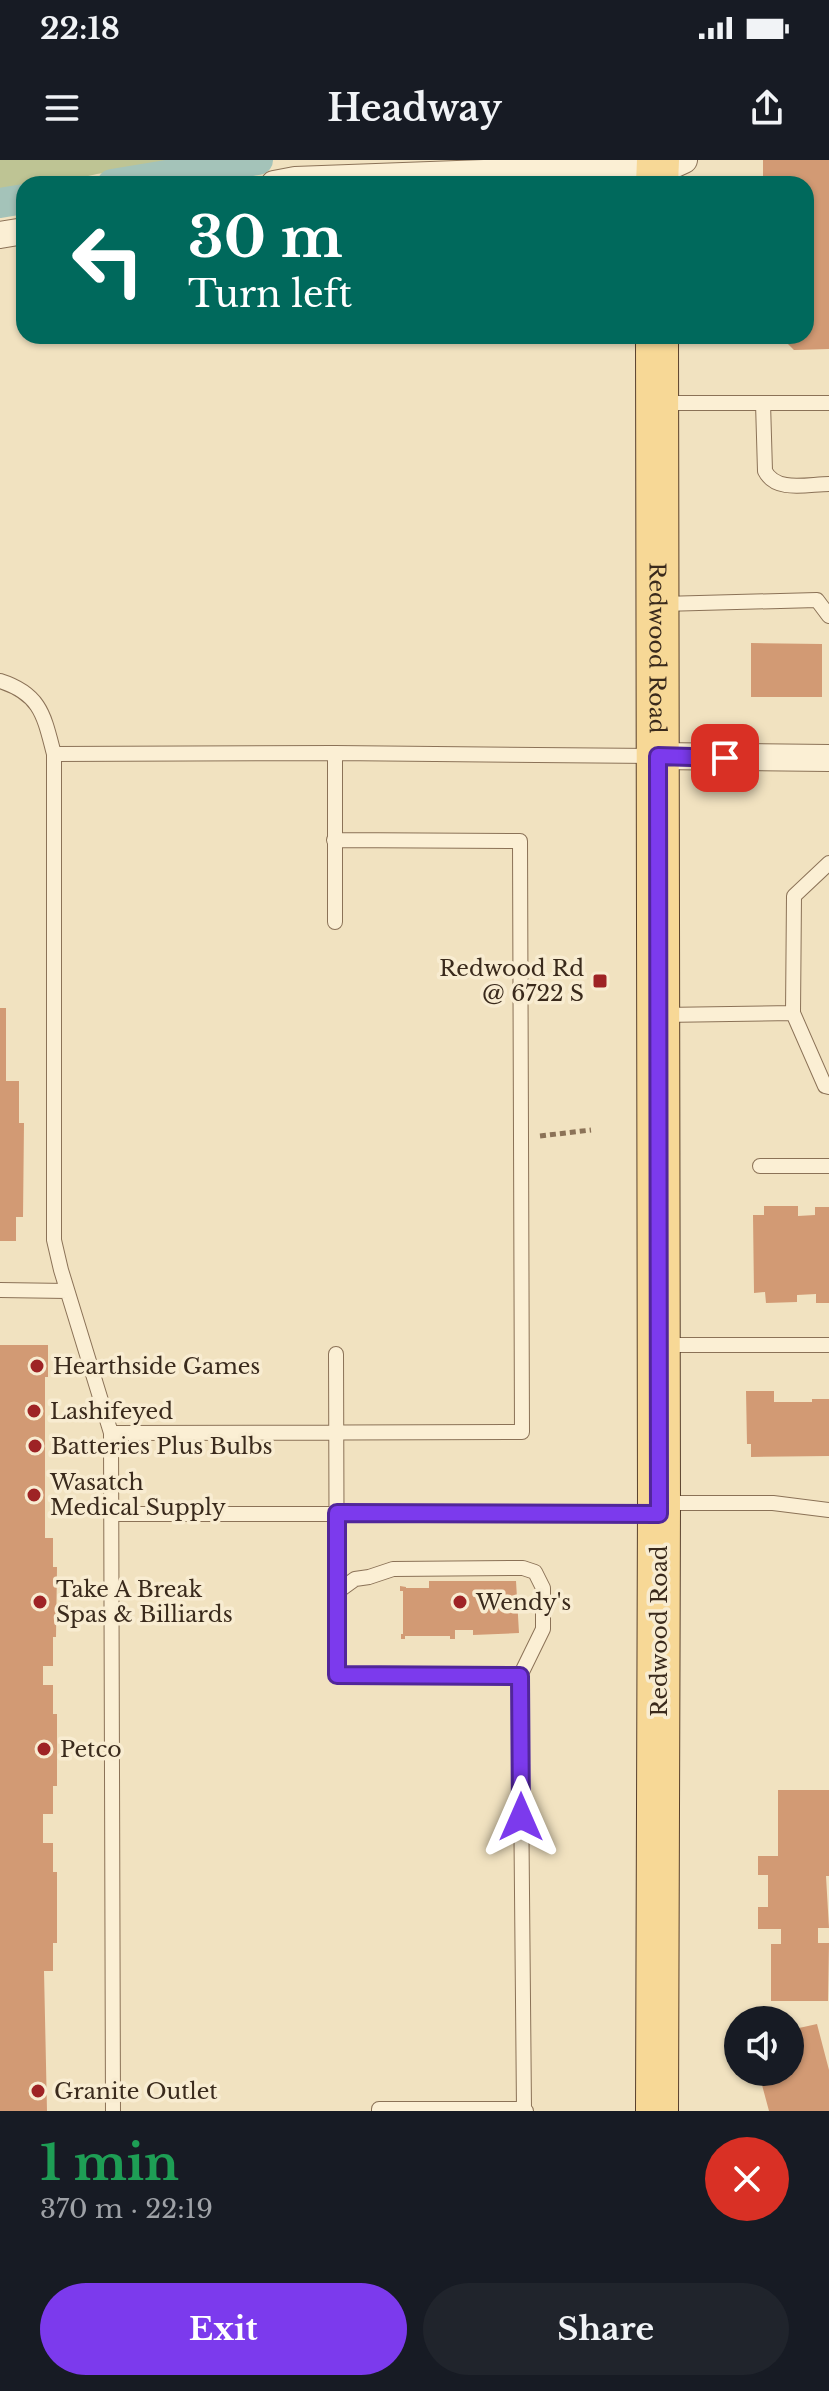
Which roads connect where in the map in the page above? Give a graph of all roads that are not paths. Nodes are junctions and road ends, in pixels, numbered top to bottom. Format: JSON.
{"nodes":[{"id":1,"x":664,"y":169,"type":"edge"},
{"id":2,"x":403,"y":176,"type":"edge"},
{"id":3,"x":657,"y":344,"type":"edge"},
{"id":4,"x":657,"y":403,"type":"junction"},
{"id":5,"x":763,"y":403,"type":"junction"},
{"id":6,"x":829,"y":403,"type":"edge"},
{"id":7,"x":829,"y":484,"type":"edge"},
{"id":8,"x":657,"y":604,"type":"junction"},
{"id":9,"x":829,"y":616,"type":"edge"},
{"id":10,"x":0,"y":681,"type":"edge"},
{"id":11,"x":335,"y":753,"type":"junction"},
{"id":12,"x":54,"y":754,"type":"junction"},
{"id":13,"x":658,"y":756,"type":"junction"},
{"id":14,"x":829,"y":758,"type":"edge"},
{"id":15,"x":334,"y":840,"type":"junction"},
{"id":16,"x":829,"y":863,"type":"edge"},
{"id":17,"x":335,"y":922,"type":"dead end"},
{"id":18,"x":793,"y":1013,"type":"junction"},
{"id":19,"x":657,"y":1015,"type":"junction"},
{"id":20,"x":829,"y":1087,"type":"edge"},
{"id":21,"x":760,"y":1166,"type":"dead end"},
{"id":22,"x":829,"y":1166,"type":"edge"},
{"id":23,"x":0,"y":1290,"type":"edge"},
{"id":24,"x":67,"y":1291,"type":"junction"},
{"id":25,"x":659,"y":1345,"type":"junction"},
{"id":26,"x":829,"y":1345,"type":"edge"},
{"id":27,"x":336,"y":1354,"type":"dead end"},
{"id":28,"x":336,"y":1432,"type":"junction"},
{"id":29,"x":111,"y":1433,"type":"junction"},
{"id":30,"x":659,"y":1509,"type":"junction"},
{"id":31,"x":829,"y":1510,"type":"edge"},
{"id":32,"x":337,"y":1513,"type":"junction"},
{"id":33,"x":112,"y":1514,"type":"junction"},
{"id":34,"x":337,"y":1592,"type":"junction"},
{"id":35,"x":520,"y":1676,"type":"junction"},
{"id":36,"x":438,"y":2110,"type":"edge"},
{"id":37,"x":525,"y":2110,"type":"edge"},
{"id":38,"x":113,"y":2111,"type":"edge"},
{"id":39,"x":379,"y":2111,"type":"edge"},
{"id":40,"x":657,"y":2111,"type":"edge"}],
"edges":[{"from":1,"to":2,"type":"street"},
{"from":3,"to":4,"type":"main road","name":"Redwood Road"},
{"from":4,"to":5,"type":"lane"},
{"from":4,"to":8,"type":"main road","name":"Redwood Road"},
{"from":5,"to":6,"type":"lane"},
{"from":5,"to":7,"type":"lane"},
{"from":8,"to":9,"type":"lane"},
{"from":8,"to":13,"type":"main road","name":"Redwood Road"},
{"from":10,"to":12,"type":"lane"},
{"from":11,"to":12,"type":"lane"},
{"from":11,"to":13,"type":"lane"},
{"from":11,"to":15,"type":"lane"},
{"from":12,"to":24,"type":"lane"},
{"from":13,"to":14,"type":"street"},
{"from":13,"to":19,"type":"main road","name":"Redwood Road"},
{"from":15,"to":17,"type":"lane"},
{"from":15,"to":28,"type":"lane"},
{"from":16,"to":18,"type":"lane"},
{"from":18,"to":19,"type":"lane"},
{"from":18,"to":20,"type":"lane"},
{"from":19,"to":25,"type":"main road","name":"Redwood Road"},
{"from":21,"to":22,"type":"lane"},
{"from":23,"to":24,"type":"lane"},
{"from":24,"to":29,"type":"lane"},
{"from":25,"to":26,"type":"lane"},
{"from":25,"to":30,"type":"main road","name":"Redwood Road"},
{"from":27,"to":28,"type":"lane"},
{"from":28,"to":29,"type":"lane"},
{"from":28,"to":32,"type":"lane"},
{"from":29,"to":33,"type":"lane"},
{"from":30,"to":31,"type":"lane"},
{"from":30,"to":32,"type":"lane"},
{"from":30,"to":40,"type":"main road","name":"Redwood Road"},
{"from":32,"to":33,"type":"lane"},
{"from":32,"to":34,"type":"lane"},
{"from":33,"to":38,"type":"lane"},
{"from":34,"to":35,"type":"lane"},
{"from":34,"to":35,"type":"lane"},
{"from":35,"to":37,"type":"lane"},
{"from":36,"to":37,"type":"lane"},
{"from":36,"to":39,"type":"lane"}]}
